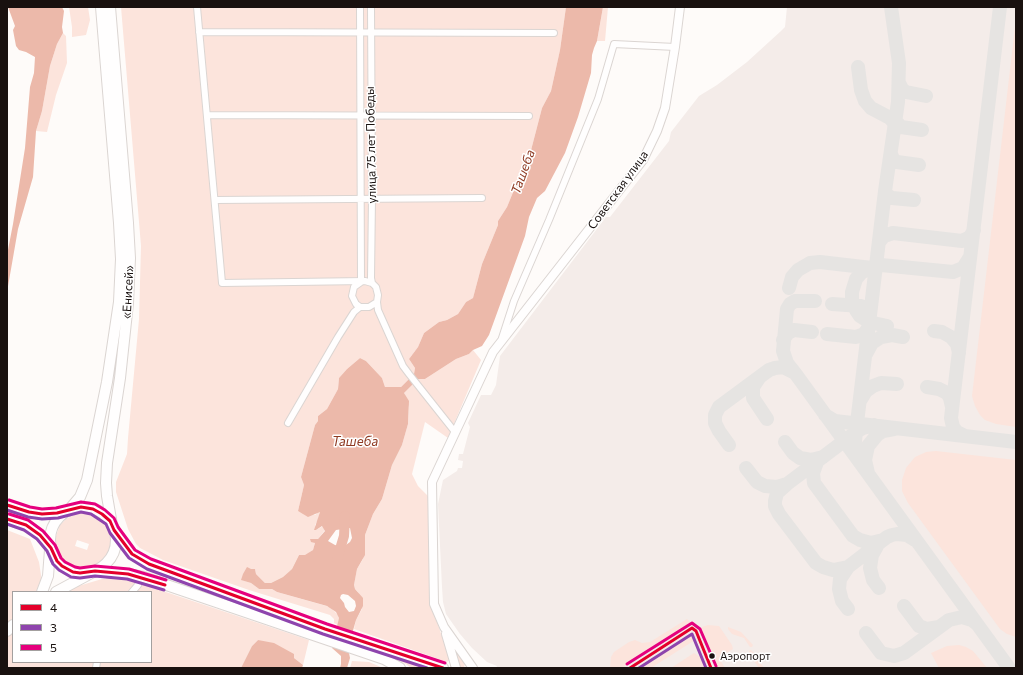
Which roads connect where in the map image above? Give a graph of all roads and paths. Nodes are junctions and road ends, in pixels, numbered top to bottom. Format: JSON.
{"nodes":[{"id":1,"x":101,"y":7,"type":"edge"},
{"id":2,"x":110,"y":7,"type":"edge"},
{"id":3,"x":197,"y":7,"type":"edge"},
{"id":4,"x":360,"y":7,"type":"edge"},
{"id":5,"x":371,"y":7,"type":"edge"},
{"id":6,"x":680,"y":7,"type":"edge"},
{"id":7,"x":199,"y":32,"type":"junction"},
{"id":8,"x":360,"y":32,"type":"junction"},
{"id":9,"x":370,"y":33,"type":"junction"},
{"id":10,"x":554,"y":33,"type":"dead end"},
{"id":11,"x":675,"y":48,"type":"junction"},
{"id":12,"x":208,"y":115,"type":"junction"},
{"id":13,"x":360,"y":115,"type":"junction"},
{"id":14,"x":371,"y":115,"type":"junction"},
{"id":15,"x":529,"y":116,"type":"dead end"},
{"id":16,"x":360,"y":198,"type":"junction"},
{"id":17,"x":372,"y":198,"type":"junction"},
{"id":18,"x":482,"y":198,"type":"dead end"},
{"id":19,"x":215,"y":200,"type":"junction"},
{"id":20,"x":361,"y":282,"type":"junction"},
{"id":21,"x":372,"y":283,"type":"junction"},
{"id":22,"x":377,"y":302,"type":"junction"},
{"id":23,"x":360,"y":307,"type":"junction"},
{"id":24,"x":369,"y":307,"type":"junction"},
{"id":25,"x":500,"y":342,"type":"junction"},
{"id":26,"x":403,"y":366,"type":"junction"},
{"id":27,"x":288,"y":423,"type":"dead end"},
{"id":28,"x":455,"y":432,"type":"junction"},
{"id":29,"x":7,"y":505,"type":"edge"},
{"id":30,"x":68,"y":511,"type":"junction"},
{"id":31,"x":7,"y":519,"type":"edge"},
{"id":32,"x":113,"y":528,"type":"junction"},
{"id":33,"x":51,"y":548,"type":"junction"},
{"id":34,"x":95,"y":571,"type":"junction"},
{"id":35,"x":138,"y":585,"type":"dead end"},
{"id":36,"x":42,"y":591,"type":"edge"},
{"id":37,"x":58,"y":591,"type":"edge"},
{"id":38,"x":133,"y":591,"type":"edge"},
{"id":39,"x":444,"y":627,"type":"junction"},
{"id":40,"x":324,"y":634,"type":"junction"},
{"id":41,"x":366,"y":648,"type":"junction"},
{"id":42,"x":400,"y":668,"type":"edge"},
{"id":43,"x":443,"y":668,"type":"edge"},
{"id":44,"x":456,"y":668,"type":"edge"},
{"id":45,"x":473,"y":668,"type":"edge"},
{"id":46,"x":479,"y":668,"type":"edge"}],
"edges":[{"from":1,"to":30,"type":"main road","name":"«Енисей»"},
{"from":2,"to":32,"type":"main road","name":"«Енисей»"},
{"from":3,"to":7,"type":"street"},
{"from":4,"to":8,"type":"street","name":"улица 75 лет Победы"},
{"from":5,"to":9,"type":"street","name":"улица 75 лет Победы"},
{"from":6,"to":11,"type":"street","name":"Советская улица"},
{"from":7,"to":8,"type":"street"},
{"from":7,"to":12,"type":"street"},
{"from":8,"to":9,"type":"street"},
{"from":8,"to":13,"type":"street","name":"улица 75 лет Победы"},
{"from":9,"to":10,"type":"street"},
{"from":9,"to":14,"type":"street","name":"улица 75 лет Победы"},
{"from":11,"to":25,"type":"street","name":"Советская улица"},
{"from":11,"to":25,"type":"street"},
{"from":12,"to":13,"type":"street"},
{"from":12,"to":19,"type":"street"},
{"from":13,"to":14,"type":"street"},
{"from":13,"to":16,"type":"street","name":"улица 75 лет Победы"},
{"from":14,"to":15,"type":"street"},
{"from":14,"to":17,"type":"street","name":"улица 75 лет Победы"},
{"from":16,"to":17,"type":"street"},
{"from":16,"to":19,"type":"street"},
{"from":16,"to":20,"type":"street","name":"улица 75 лет Победы"},
{"from":17,"to":18,"type":"street"},
{"from":17,"to":21,"type":"street","name":"улица 75 лет Победы"},
{"from":19,"to":20,"type":"street"},
{"from":20,"to":21,"type":"street"},
{"from":20,"to":23,"type":"street"},
{"from":21,"to":22,"type":"street"},
{"from":22,"to":24,"type":"street"},
{"from":22,"to":26,"type":"street"},
{"from":23,"to":24,"type":"street"},
{"from":23,"to":27,"type":"street"},
{"from":24,"to":26,"type":"street"},
{"from":25,"to":28,"type":"street","name":"Советская улица"},
{"from":26,"to":28,"type":"street"},
{"from":28,"to":39,"type":"street","name":"Советская улица"},
{"from":29,"to":30,"type":"main road"},
{"from":30,"to":32,"type":"main road","name":"«Енисей»"},
{"from":30,"to":33,"type":"main road","name":"«Енисей»"},
{"from":31,"to":33,"type":"main road"},
{"from":32,"to":34,"type":"main road","name":"«Енисей»"},
{"from":32,"to":40,"type":"main road","name":"«Енисей»"},
{"from":33,"to":34,"type":"main road","name":"«Енисей»"},
{"from":33,"to":36,"type":"main road"},
{"from":34,"to":37,"type":"main road"},
{"from":34,"to":40,"type":"main road","name":"«Енисей»"},
{"from":35,"to":38,"type":"street"},
{"from":39,"to":44,"type":"street"},
{"from":39,"to":45,"type":"street"},
{"from":39,"to":46,"type":"street"},
{"from":40,"to":41,"type":"main road","name":"«Енисей»"},
{"from":41,"to":42,"type":"main road","name":"«Енисей»"},
{"from":41,"to":43,"type":"main road","name":"«Енисей»"}]}
